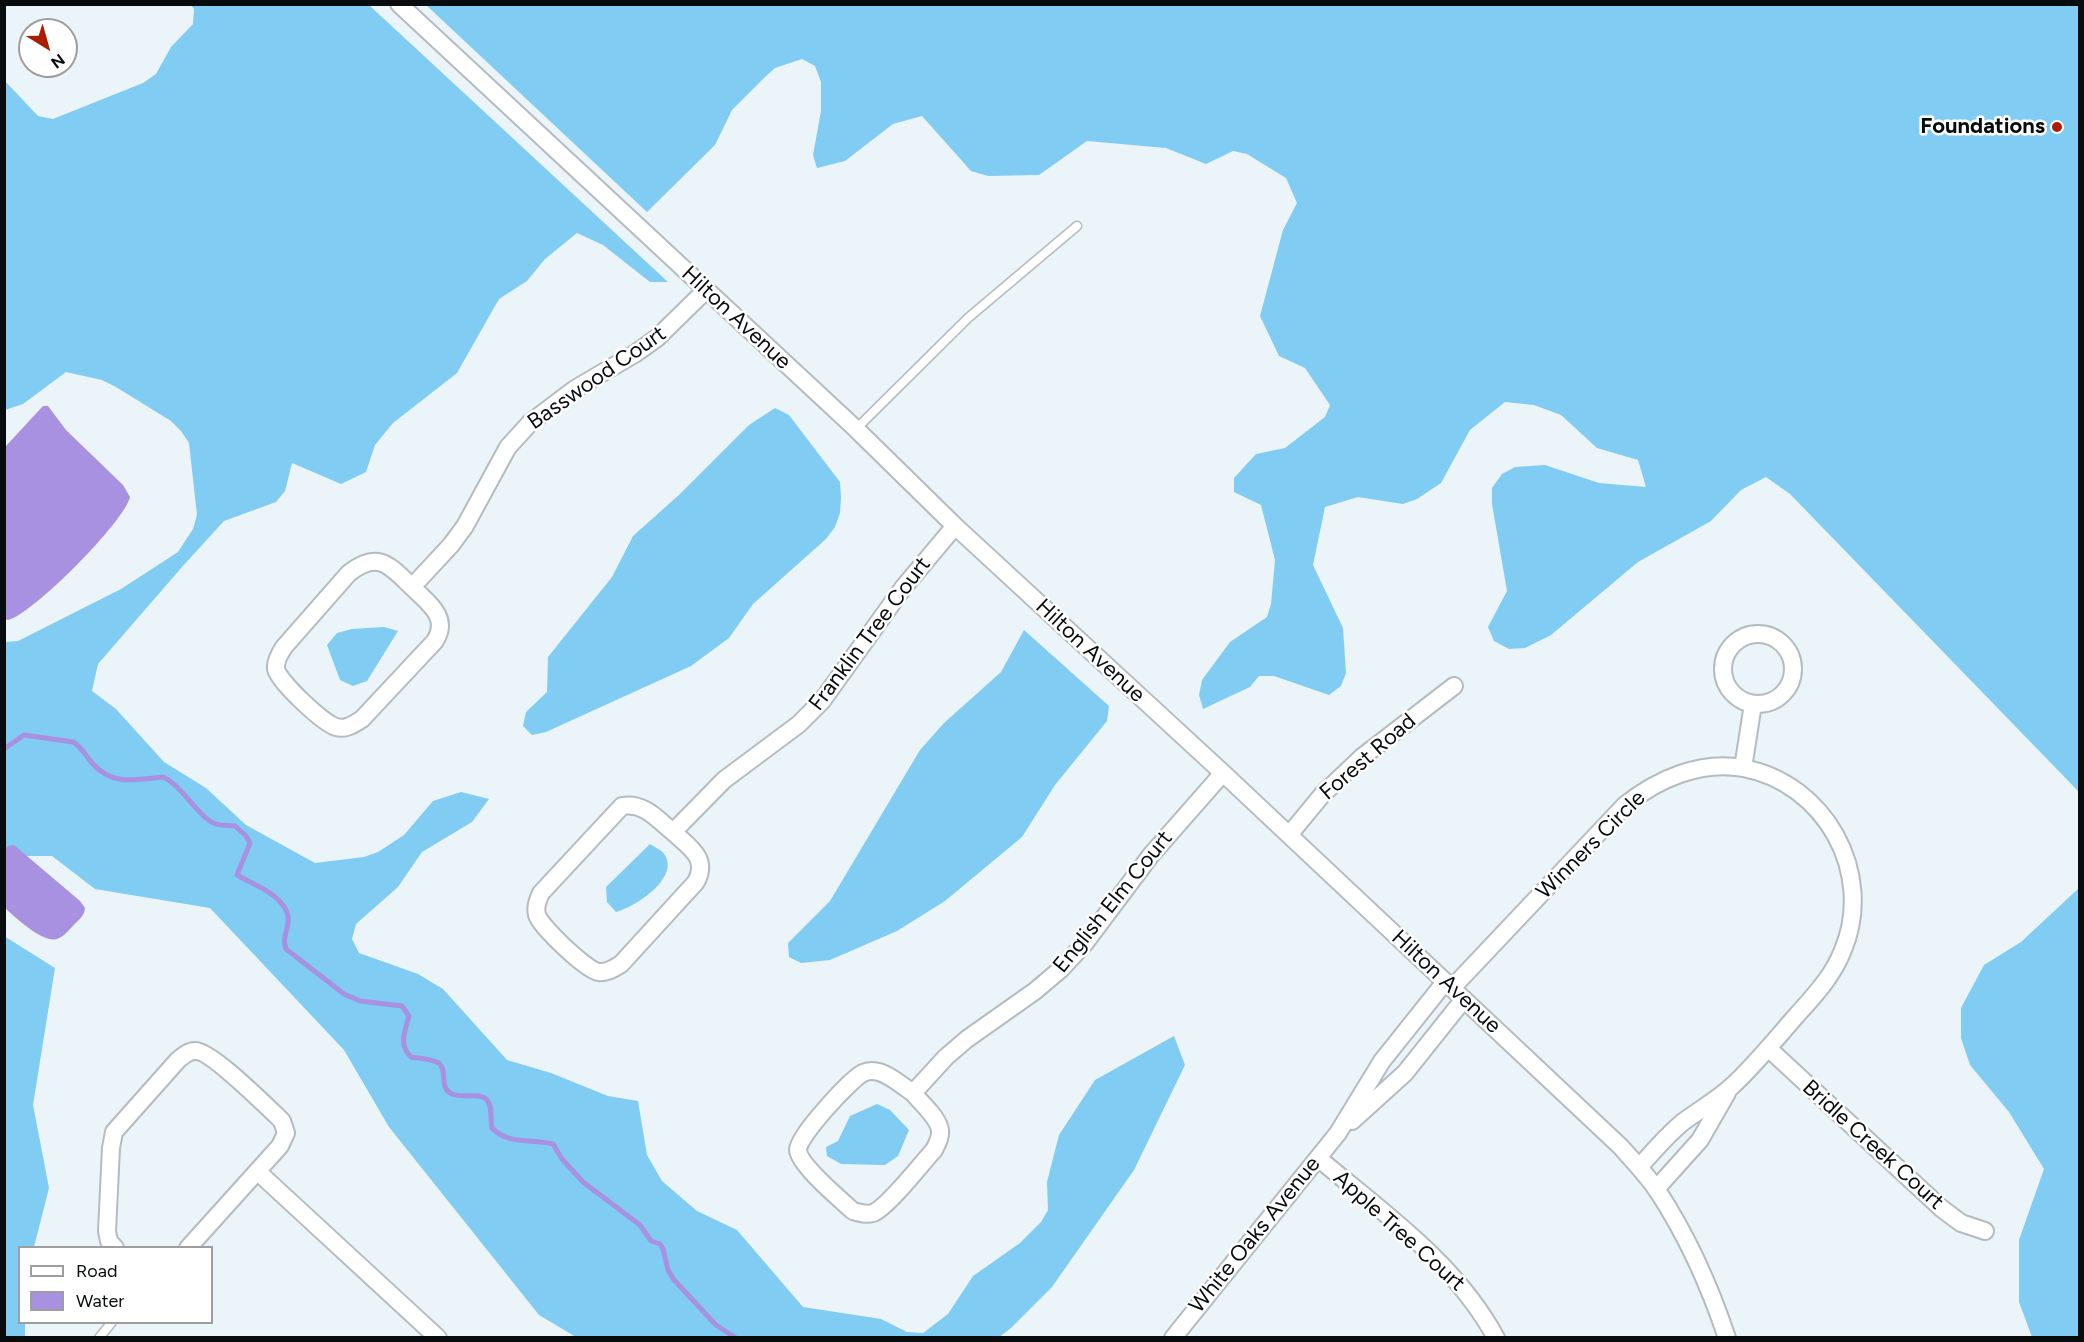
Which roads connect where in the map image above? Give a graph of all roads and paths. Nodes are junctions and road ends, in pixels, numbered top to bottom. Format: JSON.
{"nodes":[{"id":1,"x":399,"y":4,"type":"edge"},
{"id":2,"x":1077,"y":226,"type":"dead end"},
{"id":3,"x":706,"y":290,"type":"junction"},
{"id":4,"x":856,"y":429,"type":"junction"},
{"id":5,"x":956,"y":526,"type":"junction"},
{"id":6,"x":412,"y":588,"type":"junction"},
{"id":7,"x":1454,"y":686,"type":"dead end"},
{"id":8,"x":1754,"y":704,"type":"junction"},
{"id":9,"x":1743,"y":768,"type":"junction"},
{"id":10,"x":1223,"y":773,"type":"junction"},
{"id":11,"x":673,"y":832,"type":"junction"},
{"id":12,"x":1289,"y":835,"type":"junction"},
{"id":13,"x":1454,"y":990,"type":"junction"},
{"id":14,"x":1768,"y":1047,"type":"junction"},
{"id":15,"x":1731,"y":1087,"type":"junction"},
{"id":16,"x":913,"y":1093,"type":"junction"},
{"id":17,"x":1338,"y":1133,"type":"junction"},
{"id":18,"x":1318,"y":1158,"type":"junction"},
{"id":19,"x":1639,"y":1167,"type":"junction"},
{"id":20,"x":258,"y":1172,"type":"junction"},
{"id":21,"x":1656,"y":1189,"type":"junction"},
{"id":22,"x":1985,"y":1231,"type":"dead end"},
{"id":23,"x":114,"y":1246,"type":"edge"},
{"id":24,"x":190,"y":1246,"type":"edge"},
{"id":25,"x":111,"y":1324,"type":"edge"},
{"id":26,"x":99,"y":1338,"type":"edge"},
{"id":27,"x":438,"y":1338,"type":"edge"},
{"id":28,"x":1173,"y":1338,"type":"edge"},
{"id":29,"x":1496,"y":1338,"type":"edge"},
{"id":30,"x":1727,"y":1338,"type":"edge"}],
"edges":[{"from":1,"to":3,"type":"street","name":"Hilton Avenue"},
{"from":2,"to":4,"type":"lane"},
{"from":3,"to":4,"type":"street","name":"Hilton Avenue"},
{"from":3,"to":6,"type":"street","name":"Basswood Court"},
{"from":4,"to":5,"type":"street","name":"Hilton Avenue"},
{"from":5,"to":10,"type":"street","name":"Hilton Avenue"},
{"from":5,"to":11,"type":"street","name":"Franklin Tree Court"},
{"from":6,"to":6,"type":"street"},
{"from":7,"to":12,"type":"street","name":"Forest Road"},
{"from":8,"to":8,"type":"street"},
{"from":8,"to":9,"type":"street"},
{"from":9,"to":13,"type":"street","name":"Winners Circle"},
{"from":9,"to":14,"type":"street","name":"Winners Circle"},
{"from":10,"to":12,"type":"street","name":"Hilton Avenue"},
{"from":10,"to":16,"type":"street","name":"English Elm Court"},
{"from":11,"to":11,"type":"street"},
{"from":12,"to":13,"type":"street","name":"Hilton Avenue"},
{"from":13,"to":17,"type":"street","name":"White Oaks Avenue"},
{"from":13,"to":17,"type":"street","name":"White Oaks Avenue"},
{"from":13,"to":19,"type":"street","name":"Hilton Avenue"},
{"from":14,"to":15,"type":"street","name":"Winners Circle"},
{"from":14,"to":22,"type":"street","name":"Bridle Creek Court"},
{"from":15,"to":19,"type":"street","name":"Winners Circle"},
{"from":15,"to":21,"type":"street","name":"Winners Circle"},
{"from":16,"to":16,"type":"street"},
{"from":17,"to":18,"type":"street","name":"White Oaks Avenue"},
{"from":18,"to":28,"type":"street","name":"White Oaks Avenue"},
{"from":18,"to":29,"type":"street","name":"Apple Tree Court"},
{"from":19,"to":21,"type":"street","name":"Hilton Avenue"},
{"from":20,"to":23,"type":"street"},
{"from":20,"to":24,"type":"street"},
{"from":20,"to":27,"type":"street"},
{"from":21,"to":30,"type":"street","name":"Hilton Avenue"},
{"from":25,"to":26,"type":"lane"}]}
